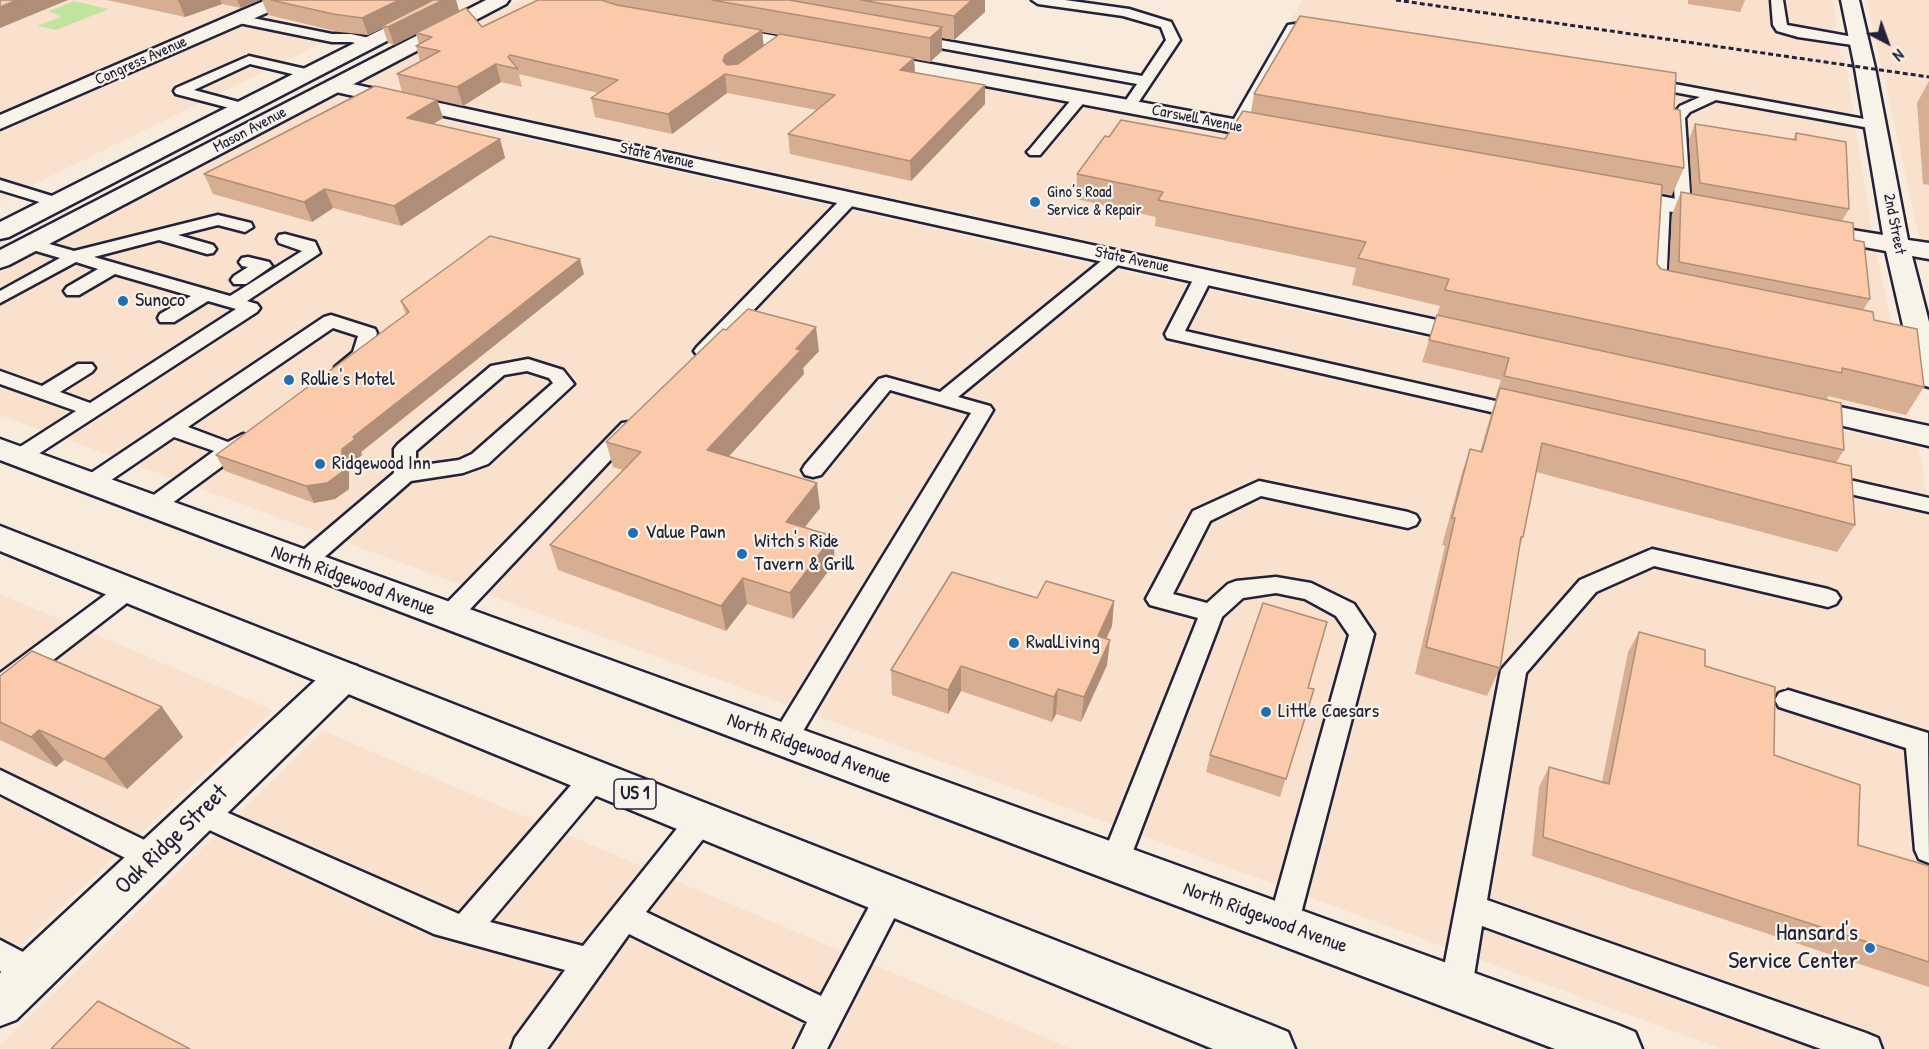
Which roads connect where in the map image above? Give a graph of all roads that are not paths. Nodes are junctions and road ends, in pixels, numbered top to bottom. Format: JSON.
{"nodes":[{"id":1,"x":281,"y":0,"type":"edge"},
{"id":2,"x":500,"y":0,"type":"edge"},
{"id":3,"x":1038,"y":0,"type":"edge"},
{"id":4,"x":1777,"y":0,"type":"edge"},
{"id":5,"x":1846,"y":0,"type":"edge"},
{"id":6,"x":442,"y":5,"type":"dead end"},
{"id":7,"x":238,"y":19,"type":"junction"},
{"id":8,"x":701,"y":28,"type":"edge"},
{"id":9,"x":1343,"y":32,"type":"edge"},
{"id":10,"x":903,"y":37,"type":"edge"},
{"id":11,"x":369,"y":42,"type":"junction"},
{"id":12,"x":1859,"y":42,"type":"junction"},
{"id":13,"x":781,"y":43,"type":"junction"},
{"id":14,"x":762,"y":57,"type":"edge"},
{"id":15,"x":305,"y":74,"type":"junction"},
{"id":16,"x":1145,"y":81,"type":"junction"},
{"id":17,"x":1636,"y":81,"type":"edge"},
{"id":18,"x":334,"y":86,"type":"junction"},
{"id":19,"x":1716,"y":95,"type":"junction"},
{"id":20,"x":1081,"y":98,"type":"junction"},
{"id":21,"x":1130,"y":106,"type":"junction"},
{"id":22,"x":241,"y":107,"type":"junction"},
{"id":23,"x":0,"y":123,"type":"edge"},
{"id":24,"x":1875,"y":125,"type":"junction"},
{"id":25,"x":1237,"y":126,"type":"junction"},
{"id":26,"x":1294,"y":137,"type":"edge"},
{"id":27,"x":1035,"y":152,"type":"dead end"},
{"id":28,"x":3,"y":188,"type":"edge"},
{"id":29,"x":1593,"y":191,"type":"edge"},
{"id":30,"x":850,"y":198,"type":"junction"},
{"id":31,"x":59,"y":202,"type":"junction"},
{"id":32,"x":1672,"y":205,"type":"junction"},
{"id":33,"x":1739,"y":217,"type":"edge"},
{"id":34,"x":1784,"y":225,"type":"edge"},
{"id":35,"x":245,"y":227,"type":"dead end"},
{"id":36,"x":3,"y":228,"type":"edge"},
{"id":37,"x":160,"y":235,"type":"junction"},
{"id":38,"x":285,"y":239,"type":"dead end"},
{"id":39,"x":32,"y":244,"type":"junction"},
{"id":40,"x":1898,"y":246,"type":"junction"},
{"id":41,"x":207,"y":249,"type":"dead end"},
{"id":42,"x":1929,"y":251,"type":"edge"},
{"id":43,"x":75,"y":256,"type":"junction"},
{"id":44,"x":1117,"y":257,"type":"junction"},
{"id":45,"x":0,"y":260,"type":"edge"},
{"id":46,"x":248,"y":262,"type":"dead end"},
{"id":47,"x":114,"y":267,"type":"junction"},
{"id":48,"x":1204,"y":276,"type":"junction"},
{"id":49,"x":73,"y":291,"type":"dead end"},
{"id":50,"x":209,"y":296,"type":"junction"},
{"id":51,"x":1680,"y":296,"type":"edge"},
{"id":52,"x":0,"y":298,"type":"edge"},
{"id":53,"x":232,"y":303,"type":"junction"},
{"id":54,"x":167,"y":318,"type":"dead end"},
{"id":55,"x":1497,"y":341,"type":"edge"},
{"id":56,"x":693,"y":362,"type":"edge"},
{"id":57,"x":85,"y":368,"type":"dead end"},
{"id":58,"x":334,"y":375,"type":"edge"},
{"id":59,"x":0,"y":377,"type":"edge"},
{"id":60,"x":1929,"y":378,"type":"edge"},
{"id":61,"x":44,"y":393,"type":"junction"},
{"id":62,"x":943,"y":399,"type":"junction"},
{"id":63,"x":1777,"y":403,"type":"edge"},
{"id":64,"x":91,"y":410,"type":"junction"},
{"id":65,"x":644,"y":413,"type":"edge"},
{"id":66,"x":1546,"y":418,"type":"edge"},
{"id":67,"x":172,"y":429,"type":"junction"},
{"id":68,"x":259,"y":430,"type":"edge"},
{"id":69,"x":1929,"y":436,"type":"edge"},
{"id":70,"x":231,"y":450,"type":"junction"},
{"id":71,"x":10,"y":453,"type":"edge"},
{"id":72,"x":813,"y":470,"type":"dead end"},
{"id":73,"x":405,"y":475,"type":"junction"},
{"id":74,"x":1801,"y":476,"type":"edge"},
{"id":75,"x":90,"y":484,"type":"junction"},
{"id":76,"x":1929,"y":505,"type":"edge"},
{"id":77,"x":152,"y":507,"type":"junction"},
{"id":78,"x":1408,"y":520,"type":"dead end"},
{"id":79,"x":0,"y":538,"type":"edge"},
{"id":80,"x":303,"y":563,"type":"junction"},
{"id":81,"x":128,"y":590,"type":"junction"},
{"id":82,"x":1828,"y":598,"type":"dead end"},
{"id":83,"x":1212,"y":613,"type":"junction"},
{"id":84,"x":448,"y":617,"type":"junction"},
{"id":85,"x":344,"y":676,"type":"junction"},
{"id":86,"x":0,"y":687,"type":"edge"},
{"id":87,"x":1788,"y":700,"type":"dead end"},
{"id":88,"x":784,"y":740,"type":"junction"},
{"id":89,"x":595,"y":777,"type":"junction"},
{"id":90,"x":0,"y":780,"type":"edge"},
{"id":91,"x":200,"y":813,"type":"junction"},
{"id":92,"x":701,"y":820,"type":"junction"},
{"id":93,"x":1929,"y":850,"type":"edge"},
{"id":94,"x":153,"y":858,"type":"junction"},
{"id":95,"x":1115,"y":863,"type":"junction"},
{"id":96,"x":890,"y":897,"type":"junction"},
{"id":97,"x":1470,"y":908,"type":"junction"},
{"id":98,"x":625,"y":917,"type":"junction"},
{"id":99,"x":1283,"y":925,"type":"junction"},
{"id":100,"x":465,"y":929,"type":"junction"},
{"id":101,"x":589,"y":962,"type":"junction"},
{"id":102,"x":16,"y":963,"type":"edge"},
{"id":103,"x":1455,"y":988,"type":"junction"},
{"id":104,"x":0,"y":1004,"type":"edge"},
{"id":105,"x":828,"y":1016,"type":"junction"},
{"id":106,"x":527,"y":1049,"type":"edge"},
{"id":107,"x":810,"y":1049,"type":"edge"},
{"id":108,"x":1271,"y":1049,"type":"edge"},
{"id":109,"x":1618,"y":1049,"type":"edge"},
{"id":110,"x":1866,"y":1049,"type":"edge"}],
"edges":[{"from":1,"to":7,"type":"street","name":"Congress Avenue"},
{"from":2,"to":18,"type":"street","name":"Mason Avenue"},
{"from":3,"to":16,"type":"lane"},
{"from":4,"to":12,"type":"lane"},
{"from":5,"to":12,"type":"street","name":"2nd Street"},
{"from":6,"to":11,"type":"street","name":"Mason Avenue"},
{"from":7,"to":11,"type":"lane"},
{"from":7,"to":23,"type":"street","name":"Congress Avenue"},
{"from":8,"to":13,"type":"street","name":"Carswell Avenue"},
{"from":9,"to":25,"type":"lane"},
{"from":10,"to":16,"type":"lane"},
{"from":11,"to":15,"type":"street","name":"Mason Avenue"},
{"from":12,"to":24,"type":"street","name":"2nd Street"},
{"from":13,"to":14,"type":"lane"},
{"from":13,"to":20,"type":"street","name":"Carswell Avenue"},
{"from":15,"to":22,"type":"street","name":"Mason Avenue"},
{"from":15,"to":22,"type":"lane"},
{"from":16,"to":21,"type":"lane"},
{"from":17,"to":19,"type":"lane"},
{"from":18,"to":30,"type":"street","name":"State Avenue"},
{"from":18,"to":39,"type":"street","name":"Mason Avenue"},
{"from":19,"to":24,"type":"lane"},
{"from":19,"to":32,"type":"lane"},
{"from":20,"to":21,"type":"street","name":"Carswell Avenue"},
{"from":20,"to":27,"type":"lane"},
{"from":21,"to":25,"type":"street","name":"Carswell Avenue"},
{"from":22,"to":31,"type":"street","name":"Mason Avenue"},
{"from":24,"to":40,"type":"street","name":"2nd Street"},
{"from":25,"to":26,"type":"street","name":"Carswell Avenue"},
{"from":28,"to":31,"type":"lane"},
{"from":29,"to":32,"type":"street"},
{"from":30,"to":44,"type":"street","name":"State Avenue"},
{"from":30,"to":56,"type":"lane"},
{"from":31,"to":36,"type":"street","name":"Mason Avenue"},
{"from":32,"to":33,"type":"street"},
{"from":32,"to":51,"type":"lane"},
{"from":34,"to":40,"type":"street"},
{"from":35,"to":37,"type":"lane"},
{"from":37,"to":41,"type":"lane"},
{"from":37,"to":43,"type":"lane"},
{"from":38,"to":53,"type":"lane"},
{"from":39,"to":43,"type":"lane"},
{"from":39,"to":45,"type":"street","name":"Mason Avenue"},
{"from":40,"to":42,"type":"street"},
{"from":40,"to":60,"type":"street","name":"2nd Street"},
{"from":43,"to":47,"type":"lane"},
{"from":43,"to":52,"type":"lane"},
{"from":44,"to":48,"type":"street","name":"State Avenue"},
{"from":44,"to":62,"type":"lane"},
{"from":46,"to":50,"type":"lane"},
{"from":47,"to":49,"type":"lane"},
{"from":47,"to":50,"type":"lane"},
{"from":48,"to":55,"type":"street","name":"State Avenue"},
{"from":48,"to":66,"type":"lane"},
{"from":50,"to":53,"type":"lane"},
{"from":50,"to":54,"type":"lane"},
{"from":53,"to":64,"type":"lane"},
{"from":57,"to":61,"type":"lane"},
{"from":58,"to":67,"type":"lane"},
{"from":59,"to":61,"type":"lane"},
{"from":61,"to":64,"type":"lane"},
{"from":62,"to":72,"type":"lane"},
{"from":62,"to":88,"type":"lane"},
{"from":63,"to":69,"type":"street"},
{"from":64,"to":71,"type":"lane"},
{"from":65,"to":84,"type":"lane"},
{"from":67,"to":70,"type":"lane"},
{"from":67,"to":75,"type":"lane"},
{"from":68,"to":70,"type":"lane"},
{"from":70,"to":77,"type":"lane"},
{"from":71,"to":75,"type":"street","name":"North Ridgewood Avenue"},
{"from":73,"to":73,"type":"lane"},
{"from":73,"to":80,"type":"lane"},
{"from":74,"to":76,"type":"lane"},
{"from":75,"to":77,"type":"street","name":"North Ridgewood Avenue"},
{"from":77,"to":80,"type":"street","name":"North Ridgewood Avenue"},
{"from":78,"to":83,"type":"lane"},
{"from":79,"to":81,"type":"street","number":"US 1"},
{"from":80,"to":84,"type":"street","name":"North Ridgewood Avenue"},
{"from":81,"to":85,"type":"street","number":"US 1"},
{"from":81,"to":86,"type":"lane"},
{"from":82,"to":97,"type":"lane"},
{"from":83,"to":95,"type":"lane"},
{"from":83,"to":99,"type":"lane"},
{"from":84,"to":88,"type":"street","name":"North Ridgewood Avenue"},
{"from":85,"to":89,"type":"street","number":"US 1"},
{"from":85,"to":91,"type":"street","name":"Oak Ridge Street"},
{"from":87,"to":93,"type":"lane"},
{"from":88,"to":95,"type":"street","name":"North Ridgewood Avenue"},
{"from":89,"to":92,"type":"street","number":"US 1"},
{"from":89,"to":100,"type":"lane"},
{"from":90,"to":94,"type":"lane"},
{"from":91,"to":94,"type":"street","name":"Oak Ridge Street"},
{"from":91,"to":100,"type":"lane"},
{"from":92,"to":96,"type":"street","number":"US 1"},
{"from":92,"to":98,"type":"lane"},
{"from":94,"to":102,"type":"street","name":"Oak Ridge Street"},
{"from":95,"to":99,"type":"street","name":"North Ridgewood Avenue"},
{"from":96,"to":105,"type":"lane"},
{"from":96,"to":108,"type":"street","number":"US 1"},
{"from":97,"to":103,"type":"lane"},
{"from":97,"to":110,"type":"lane"},
{"from":98,"to":101,"type":"lane"},
{"from":98,"to":105,"type":"lane"},
{"from":99,"to":103,"type":"street","name":"North Ridgewood Avenue"},
{"from":100,"to":101,"type":"lane"},
{"from":101,"to":106,"type":"lane"},
{"from":102,"to":104,"type":"street","name":"Oak Ridge Street"},
{"from":103,"to":109,"type":"street","name":"North Ridgewood Avenue"},
{"from":105,"to":107,"type":"lane"}]}
